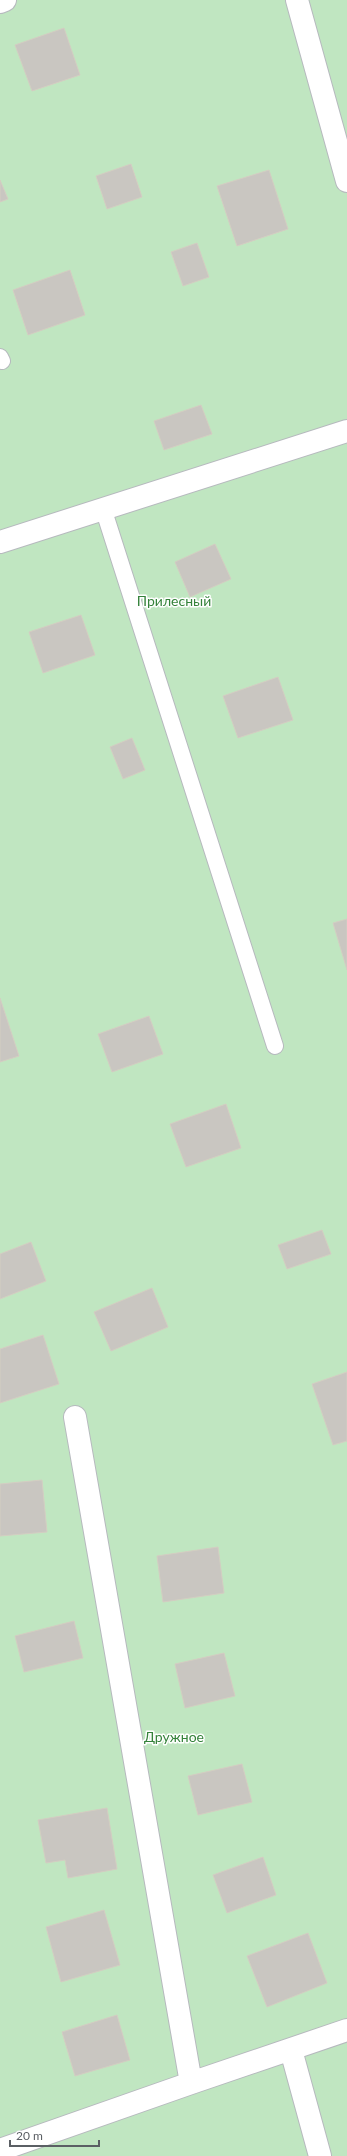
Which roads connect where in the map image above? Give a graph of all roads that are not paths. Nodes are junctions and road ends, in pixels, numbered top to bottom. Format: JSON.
{"nodes":[{"id":1,"x":5,"y":0,"type":"edge"},
{"id":2,"x":297,"y":0,"type":"edge"},
{"id":3,"x":0,"y":2,"type":"edge"},
{"id":4,"x":347,"y":181,"type":"edge"},
{"id":5,"x":347,"y":431,"type":"edge"},
{"id":6,"x":103,"y":508,"type":"junction"},
{"id":7,"x":0,"y":542,"type":"edge"},
{"id":8,"x":275,"y":1046,"type":"dead end"},
{"id":9,"x":75,"y":1417,"type":"dead end"},
{"id":10,"x":347,"y":2030,"type":"edge"},
{"id":11,"x":290,"y":2050,"type":"junction"},
{"id":12,"x":191,"y":2083,"type":"junction"},
{"id":13,"x":0,"y":2150,"type":"edge"},
{"id":14,"x":320,"y":2156,"type":"edge"}],
"edges":[{"from":1,"to":3,"type":"street"},
{"from":2,"to":4,"type":"street"},
{"from":5,"to":6,"type":"street"},
{"from":6,"to":7,"type":"street"},
{"from":6,"to":8,"type":"lane"},
{"from":9,"to":12,"type":"street"},
{"from":10,"to":11,"type":"street"},
{"from":11,"to":12,"type":"street"},
{"from":11,"to":14,"type":"street"},
{"from":12,"to":13,"type":"street"}]}
